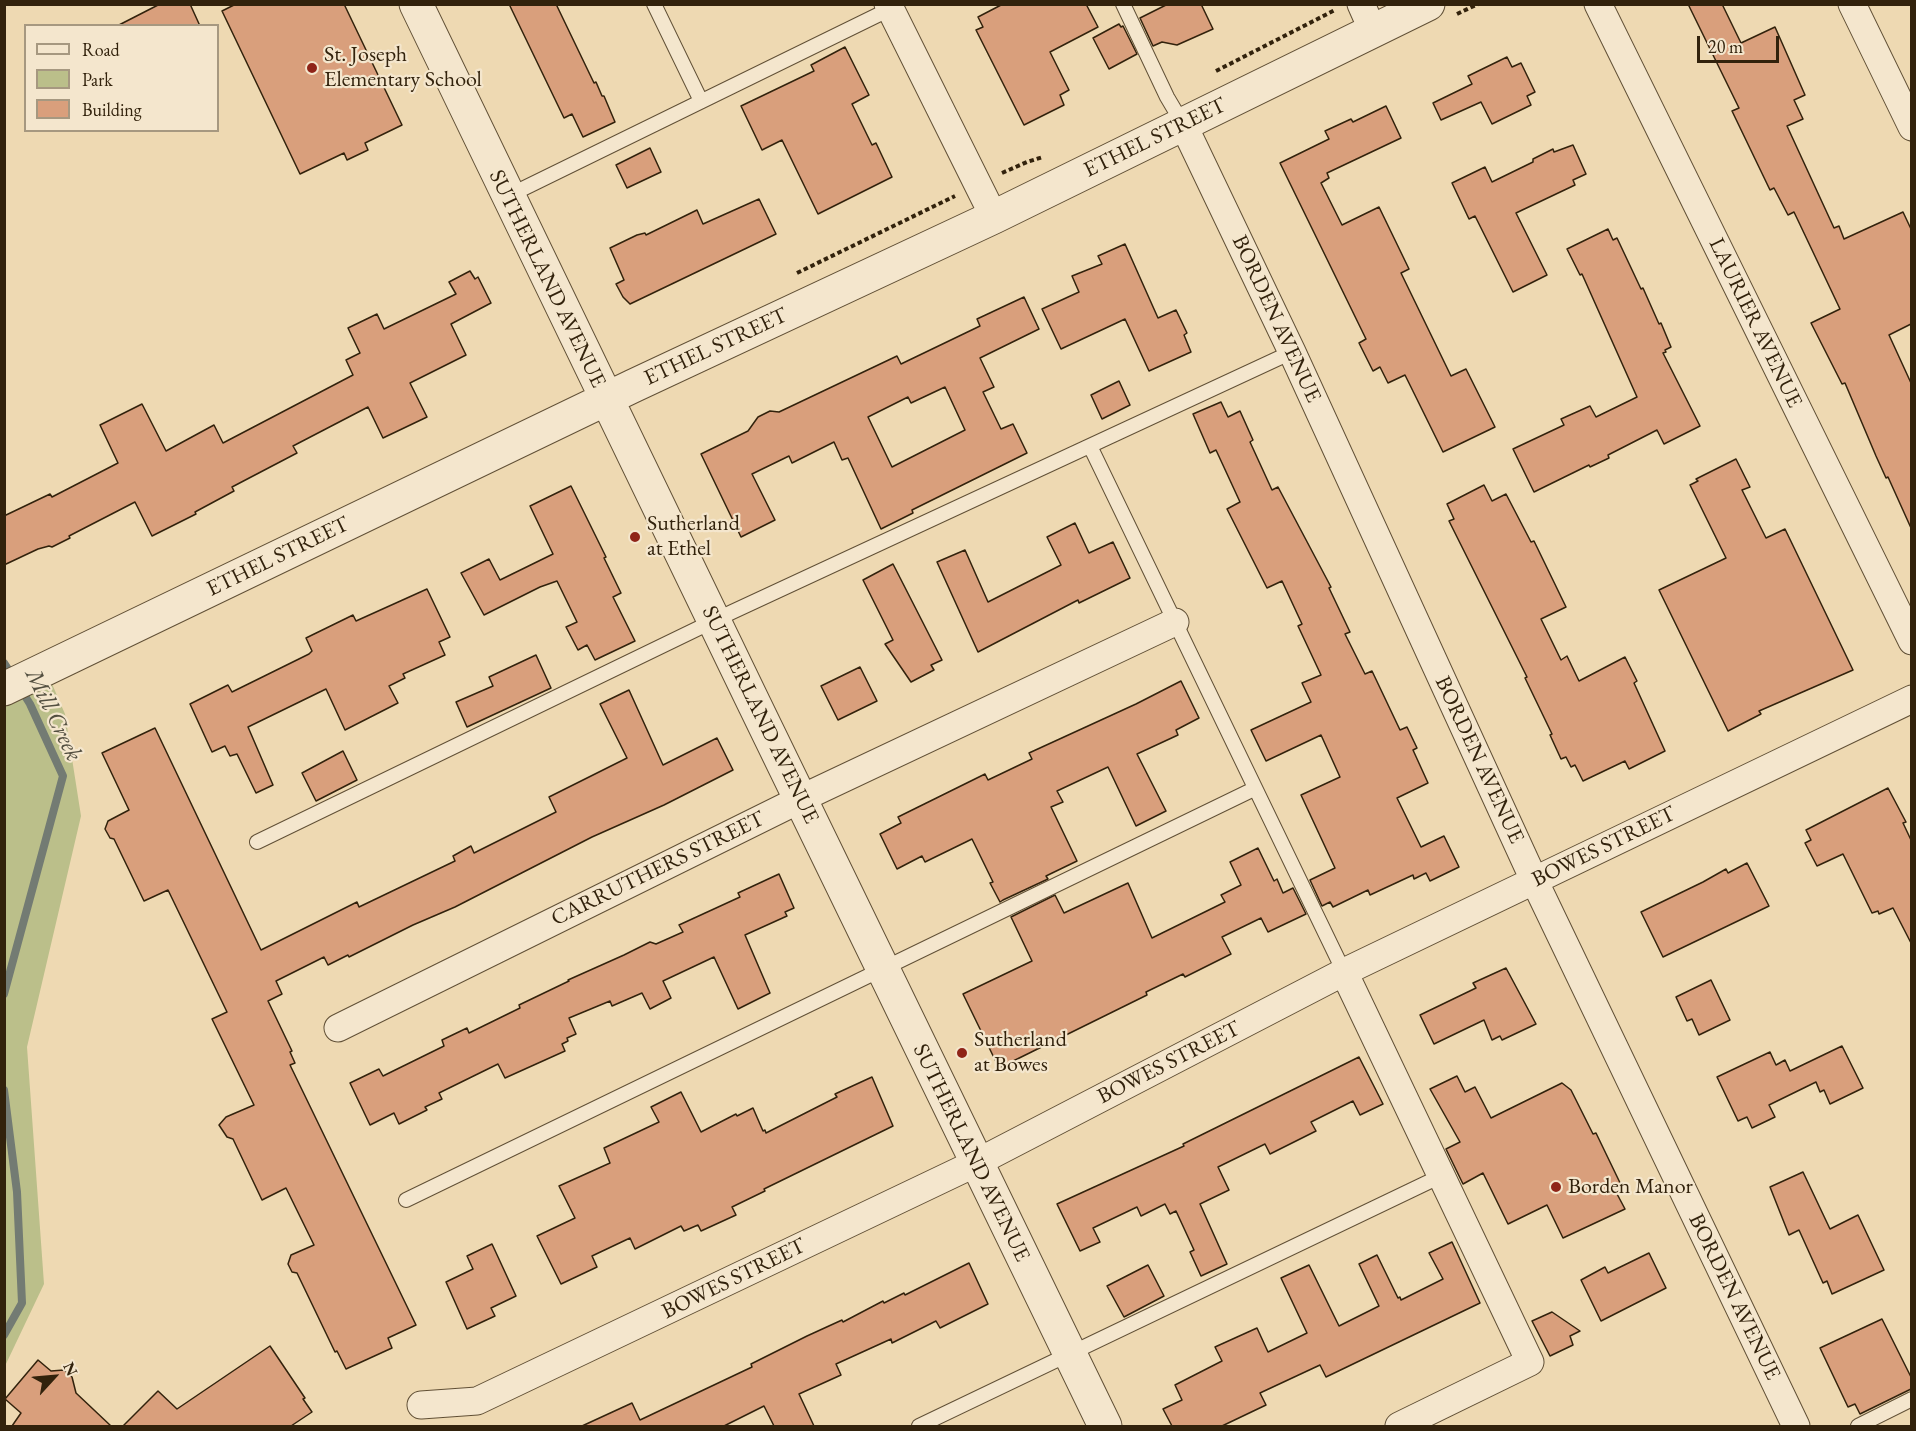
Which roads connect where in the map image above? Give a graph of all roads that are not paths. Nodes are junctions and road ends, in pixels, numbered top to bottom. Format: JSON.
{"nodes":[{"id":1,"x":416,"y":4,"type":"edge"},
{"id":2,"x":654,"y":4,"type":"edge"},
{"id":3,"x":1123,"y":4,"type":"edge"},
{"id":4,"x":1428,"y":4,"type":"edge"},
{"id":5,"x":1598,"y":4,"type":"edge"},
{"id":6,"x":1852,"y":4,"type":"edge"},
{"id":7,"x":889,"y":7,"type":"edge"},
{"id":8,"x":1367,"y":18,"type":"edge"},
{"id":9,"x":701,"y":101,"type":"junction"},
{"id":10,"x":1183,"y":124,"type":"junction"},
{"id":11,"x":1911,"y":127,"type":"edge"},
{"id":12,"x":507,"y":196,"type":"junction"},
{"id":13,"x":994,"y":217,"type":"junction"},
{"id":14,"x":1292,"y":352,"type":"junction"},
{"id":15,"x":605,"y":400,"type":"junction"},
{"id":16,"x":1090,"y":446,"type":"junction"},
{"id":17,"x":715,"y":621,"type":"junction"},
{"id":18,"x":1174,"y":622,"type":"junction"},
{"id":19,"x":1911,"y":641,"type":"edge"},
{"id":20,"x":4,"y":689,"type":"edge"},
{"id":21,"x":1911,"y":699,"type":"edge"},
{"id":22,"x":1254,"y":789,"type":"junction"},
{"id":23,"x":801,"y":799,"type":"junction"},
{"id":24,"x":256,"y":842,"type":"dead end"},
{"id":25,"x":1534,"y":880,"type":"junction"},
{"id":26,"x":882,"y":969,"type":"junction"},
{"id":27,"x":1344,"y":972,"type":"junction"},
{"id":28,"x":338,"y":1028,"type":"dead end"},
{"id":29,"x":976,"y":1163,"type":"junction"},
{"id":30,"x":1441,"y":1176,"type":"junction"},
{"id":31,"x":406,"y":1200,"type":"dead end"},
{"id":32,"x":1070,"y":1355,"type":"junction"},
{"id":33,"x":1911,"y":1399,"type":"edge"},
{"id":34,"x":421,"y":1405,"type":"dead end"},
{"id":35,"x":919,"y":1426,"type":"edge"},
{"id":36,"x":1105,"y":1426,"type":"edge"},
{"id":37,"x":1399,"y":1426,"type":"edge"},
{"id":38,"x":1796,"y":1426,"type":"edge"},
{"id":39,"x":1858,"y":1426,"type":"edge"}],
"edges":[{"from":1,"to":12,"type":"street","name":"SUTHERLAND AVENUE"},
{"from":2,"to":9,"type":"lane"},
{"from":3,"to":10,"type":"lane"},
{"from":4,"to":8,"type":"street","name":"ETHEL STREET"},
{"from":5,"to":19,"type":"street","name":"LAURIER AVENUE"},
{"from":6,"to":11,"type":"street"},
{"from":7,"to":9,"type":"lane"},
{"from":7,"to":13,"type":"street"},
{"from":8,"to":10,"type":"street","name":"ETHEL STREET"},
{"from":9,"to":12,"type":"lane"},
{"from":10,"to":13,"type":"street","name":"ETHEL STREET"},
{"from":10,"to":14,"type":"street","name":"BORDEN AVENUE"},
{"from":12,"to":15,"type":"street","name":"SUTHERLAND AVENUE"},
{"from":13,"to":15,"type":"street","name":"ETHEL STREET"},
{"from":14,"to":16,"type":"lane"},
{"from":14,"to":25,"type":"street","name":"BORDEN AVENUE"},
{"from":15,"to":17,"type":"street","name":"SUTHERLAND AVENUE"},
{"from":15,"to":20,"type":"street","name":"ETHEL STREET"},
{"from":16,"to":17,"type":"lane"},
{"from":16,"to":18,"type":"lane"},
{"from":17,"to":23,"type":"street","name":"SUTHERLAND AVENUE"},
{"from":17,"to":24,"type":"lane"},
{"from":18,"to":22,"type":"lane"},
{"from":18,"to":23,"type":"street","name":"CARRUTHERS STREET"},
{"from":21,"to":25,"type":"street","name":"BOWES STREET"},
{"from":22,"to":26,"type":"lane"},
{"from":22,"to":27,"type":"lane"},
{"from":23,"to":26,"type":"street","name":"SUTHERLAND AVENUE"},
{"from":23,"to":28,"type":"street","name":"CARRUTHERS STREET"},
{"from":25,"to":27,"type":"street","name":"BOWES STREET"},
{"from":25,"to":38,"type":"street","name":"BORDEN AVENUE"},
{"from":26,"to":29,"type":"street","name":"SUTHERLAND AVENUE"},
{"from":26,"to":31,"type":"lane"},
{"from":27,"to":29,"type":"street","name":"BOWES STREET"},
{"from":27,"to":30,"type":"street"},
{"from":29,"to":32,"type":"street","name":"SUTHERLAND AVENUE"},
{"from":29,"to":34,"type":"street","name":"BOWES STREET"},
{"from":30,"to":32,"type":"lane"},
{"from":30,"to":37,"type":"street"},
{"from":32,"to":35,"type":"lane"},
{"from":32,"to":36,"type":"street","name":"SUTHERLAND AVENUE"},
{"from":33,"to":39,"type":"lane"}]}
